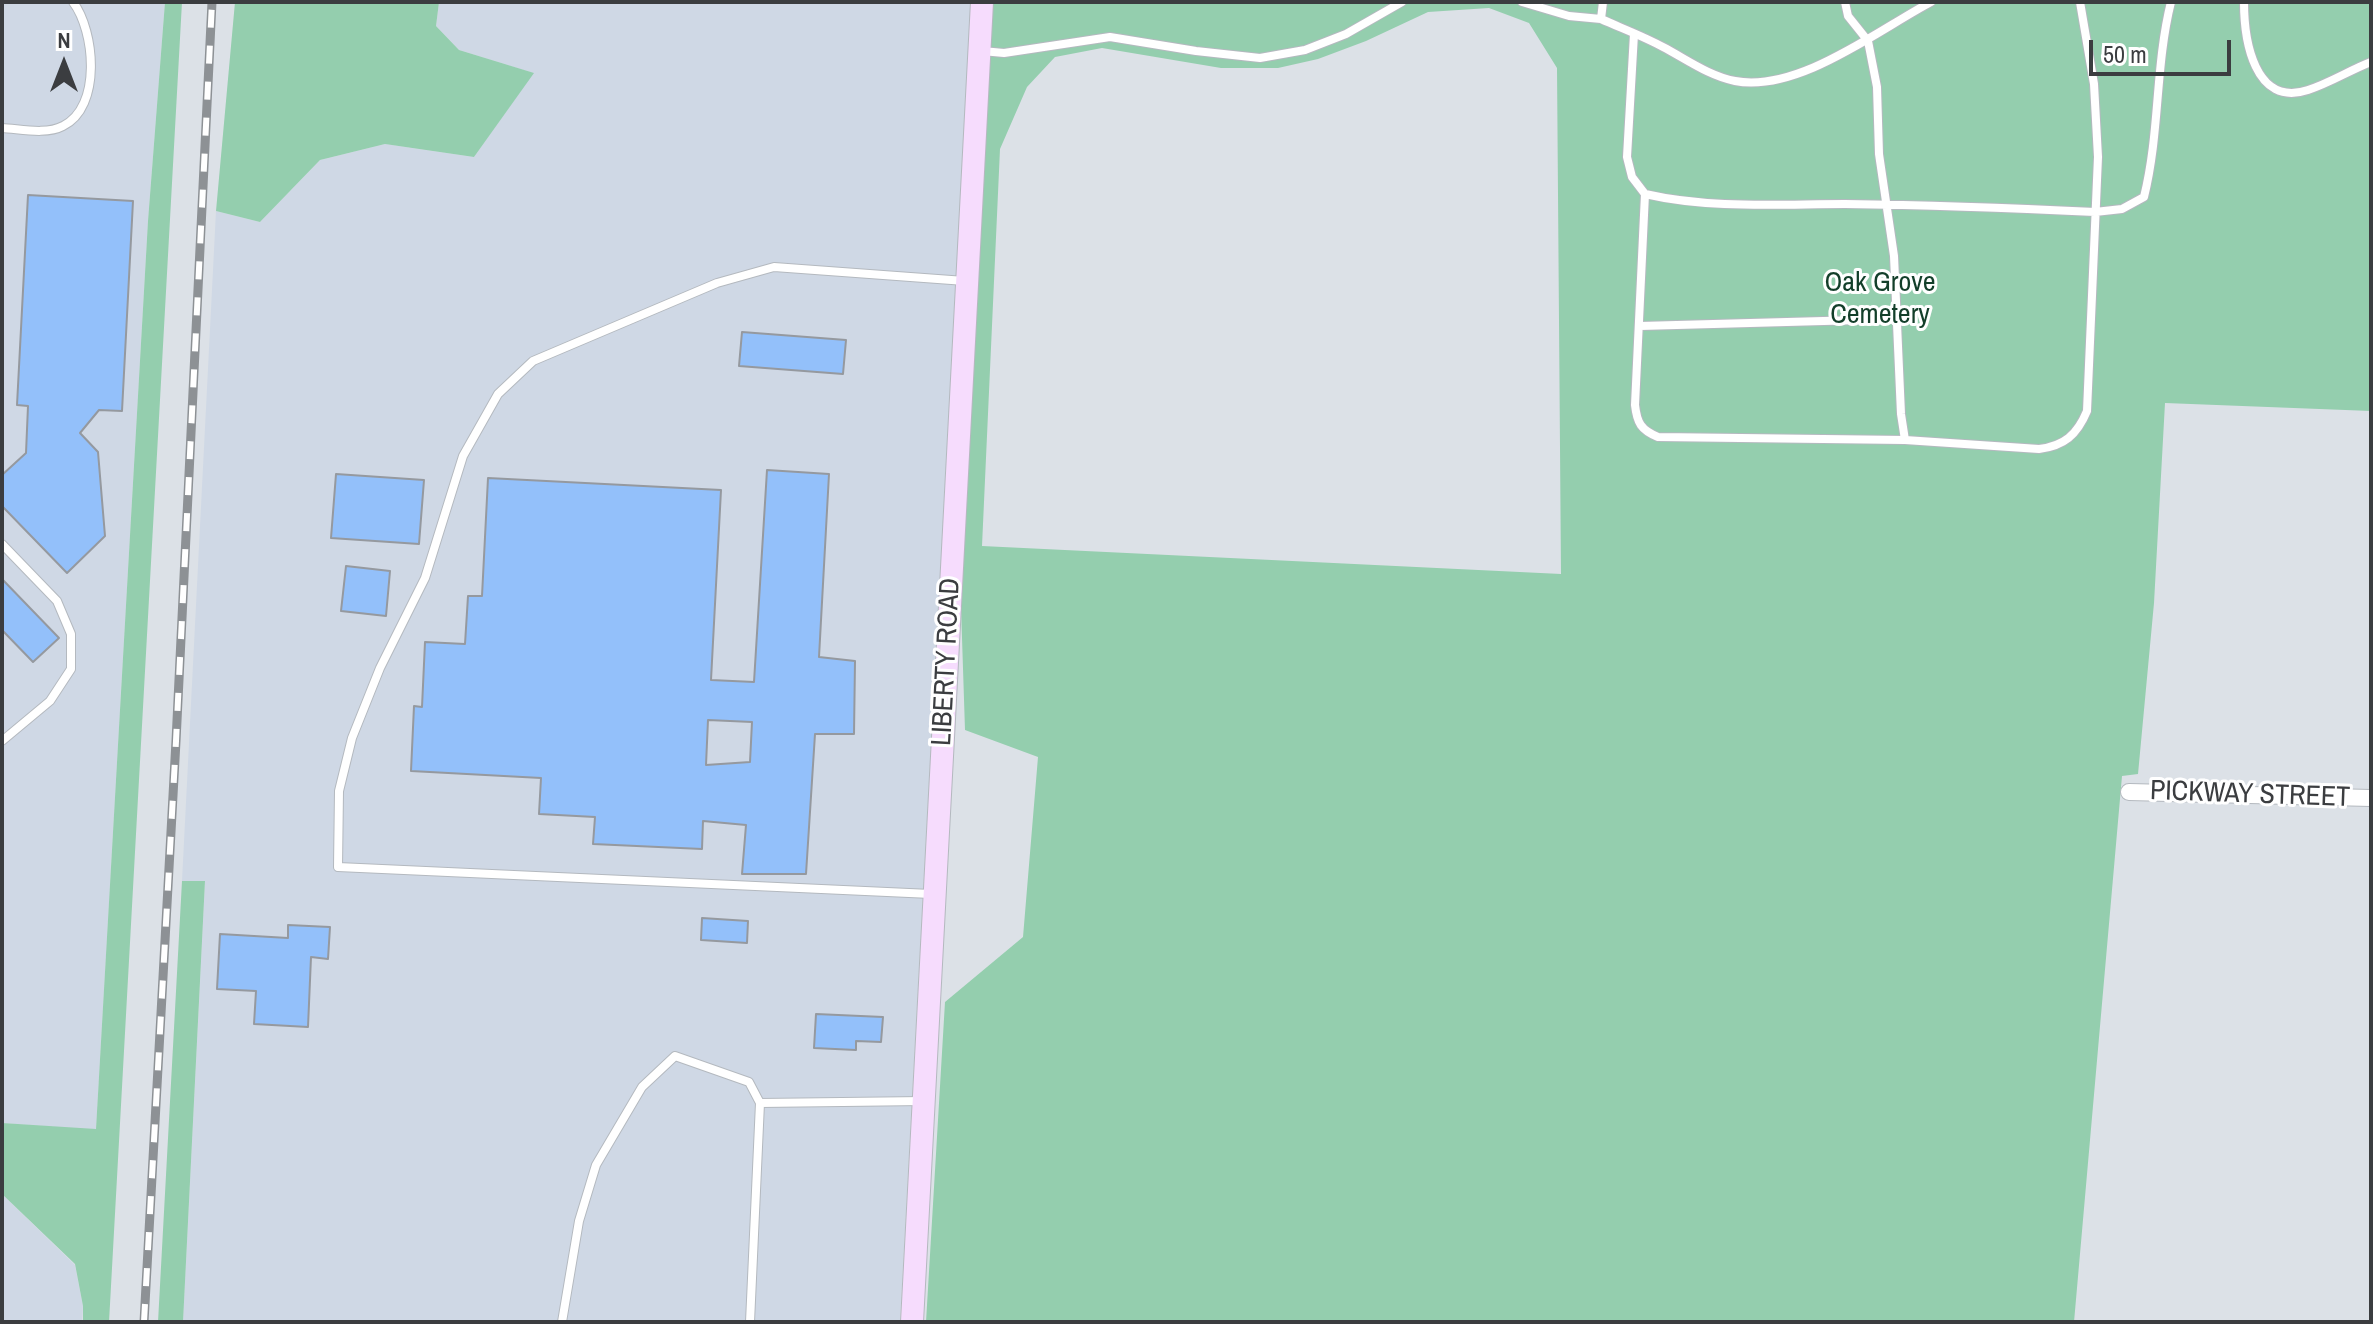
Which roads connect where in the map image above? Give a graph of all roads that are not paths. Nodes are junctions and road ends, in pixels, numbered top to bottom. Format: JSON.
{"nodes":[{"id":1,"x":73,"y":2,"type":"edge"},
{"id":2,"x":982,"y":2,"type":"edge"},
{"id":3,"x":1402,"y":2,"type":"edge"},
{"id":4,"x":1522,"y":2,"type":"edge"},
{"id":5,"x":1603,"y":2,"type":"edge"},
{"id":6,"x":1845,"y":2,"type":"edge"},
{"id":7,"x":1931,"y":2,"type":"edge"},
{"id":8,"x":2080,"y":2,"type":"edge"},
{"id":9,"x":2171,"y":2,"type":"edge"},
{"id":10,"x":2244,"y":2,"type":"edge"},
{"id":11,"x":1601,"y":19,"type":"junction"},
{"id":12,"x":1634,"y":34,"type":"junction"},
{"id":13,"x":1868,"y":41,"type":"junction"},
{"id":14,"x":979,"y":51,"type":"junction"},
{"id":15,"x":2371,"y":62,"type":"edge"},
{"id":16,"x":2,"y":128,"type":"edge"},
{"id":17,"x":1645,"y":194,"type":"junction"},
{"id":18,"x":1888,"y":204,"type":"junction"},
{"id":19,"x":2095,"y":212,"type":"junction"},
{"id":20,"x":967,"y":281,"type":"junction"},
{"id":21,"x":1897,"y":319,"type":"junction"},
{"id":22,"x":1640,"y":326,"type":"junction"},
{"id":23,"x":1905,"y":440,"type":"junction"},
{"id":24,"x":2,"y":544,"type":"edge"},
{"id":25,"x":2,"y":741,"type":"edge"},
{"id":26,"x":2129,"y":792,"type":"dead end"},
{"id":27,"x":2371,"y":798,"type":"edge"},
{"id":28,"x":936,"y":894,"type":"junction"},
{"id":29,"x":924,"y":1101,"type":"junction"},
{"id":30,"x":760,"y":1103,"type":"junction"},
{"id":31,"x":562,"y":1322,"type":"edge"},
{"id":32,"x":750,"y":1322,"type":"edge"},
{"id":33,"x":912,"y":1322,"type":"edge"}],
"edges":[{"from":1,"to":16,"type":"lane"},
{"from":2,"to":14,"type":"street","name":"LIBERTY ROAD"},
{"from":3,"to":14,"type":"lane"},
{"from":4,"to":11,"type":"lane"},
{"from":5,"to":11,"type":"lane"},
{"from":6,"to":13,"type":"lane"},
{"from":7,"to":13,"type":"lane"},
{"from":8,"to":19,"type":"lane"},
{"from":9,"to":19,"type":"lane"},
{"from":10,"to":15,"type":"lane"},
{"from":11,"to":12,"type":"lane"},
{"from":12,"to":13,"type":"lane"},
{"from":12,"to":17,"type":"lane"},
{"from":13,"to":18,"type":"lane"},
{"from":14,"to":20,"type":"street","name":"LIBERTY ROAD"},
{"from":17,"to":18,"type":"lane"},
{"from":17,"to":22,"type":"lane"},
{"from":18,"to":19,"type":"lane"},
{"from":18,"to":21,"type":"lane"},
{"from":19,"to":23,"type":"lane"},
{"from":20,"to":28,"type":"street","name":"LIBERTY ROAD"},
{"from":20,"to":28,"type":"lane"},
{"from":21,"to":22,"type":"lane"},
{"from":21,"to":23,"type":"lane"},
{"from":22,"to":23,"type":"lane"},
{"from":24,"to":25,"type":"lane"},
{"from":26,"to":27,"type":"street","name":"PICKWAY STREET"},
{"from":28,"to":29,"type":"street","name":"LIBERTY ROAD"},
{"from":29,"to":30,"type":"lane"},
{"from":29,"to":33,"type":"street","name":"LIBERTY ROAD"},
{"from":30,"to":31,"type":"lane"},
{"from":30,"to":32,"type":"lane"}]}
